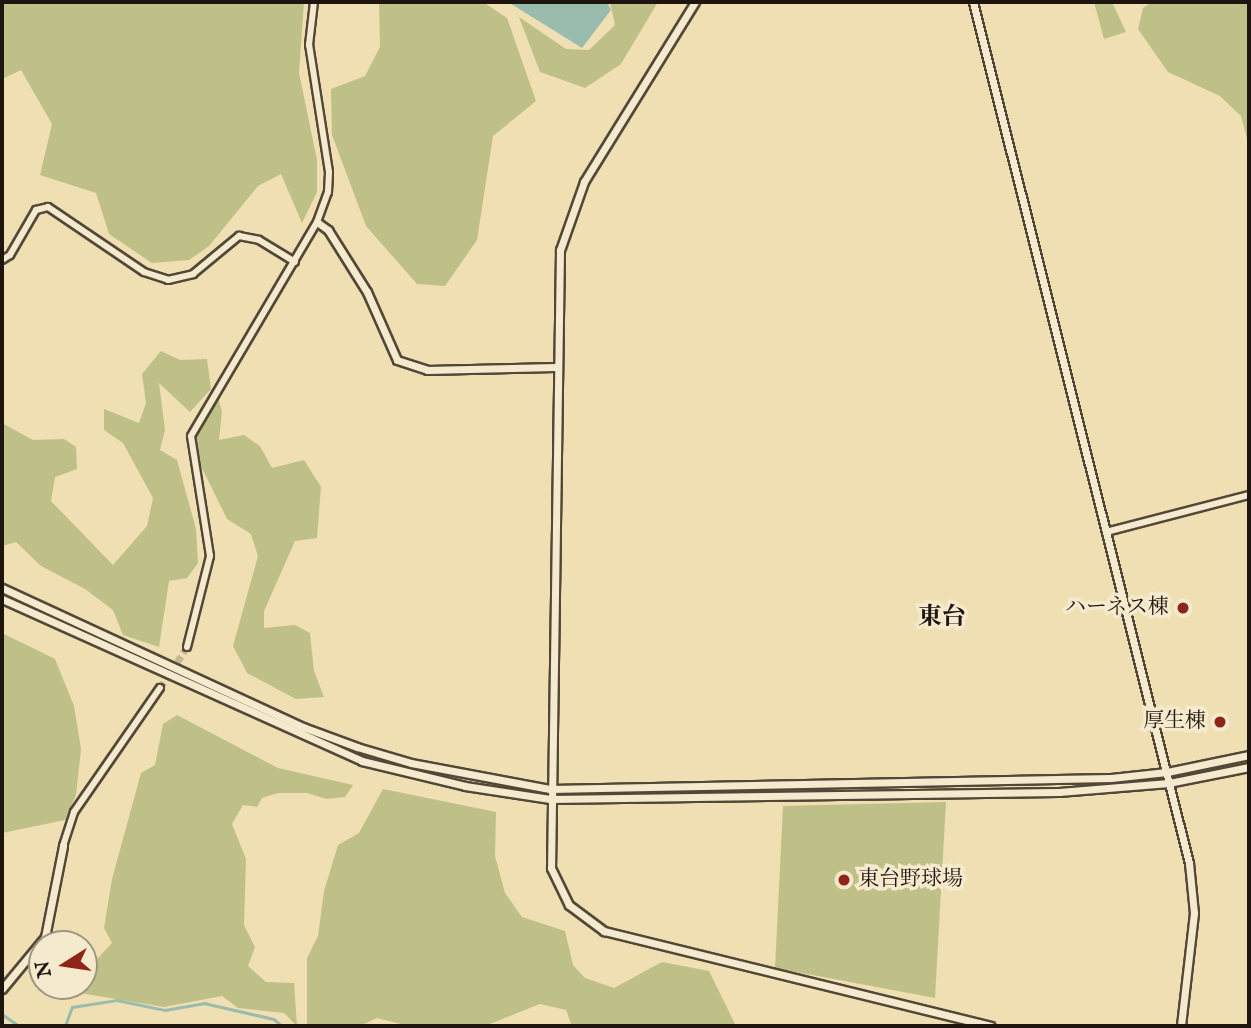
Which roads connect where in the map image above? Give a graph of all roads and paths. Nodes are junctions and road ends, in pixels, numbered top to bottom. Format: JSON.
{"nodes":[{"id":1,"x":314,"y":2,"type":"edge"},
{"id":2,"x":695,"y":2,"type":"edge"},
{"id":3,"x":973,"y":2,"type":"edge"},
{"id":4,"x":317,"y":222,"type":"junction"},
{"id":5,"x":2,"y":260,"type":"edge"},
{"id":6,"x":295,"y":262,"type":"junction"},
{"id":7,"x":555,"y":367,"type":"junction"},
{"id":8,"x":1249,"y":495,"type":"edge"},
{"id":9,"x":1106,"y":532,"type":"junction"},
{"id":10,"x":2,"y":588,"type":"edge"},
{"id":11,"x":2,"y":599,"type":"edge"},
{"id":12,"x":187,"y":647,"type":"tunnel mouth"},
{"id":13,"x":160,"y":688,"type":"tunnel mouth"},
{"id":14,"x":1249,"y":755,"type":"edge"},
{"id":15,"x":1249,"y":767,"type":"edge"},
{"id":16,"x":1167,"y":772,"type":"junction"},
{"id":17,"x":1169,"y":783,"type":"junction"},
{"id":18,"x":550,"y":789,"type":"junction"},
{"id":19,"x":550,"y":799,"type":"junction"},
{"id":20,"x":63,"y":846,"type":"joint"},
{"id":21,"x":2,"y":989,"type":"edge"},
{"id":22,"x":991,"y":1026,"type":"edge"},
{"id":23,"x":1181,"y":1026,"type":"edge"}],
"edges":[{"from":1,"to":4,"type":"street"},
{"from":2,"to":7,"type":"street"},
{"from":3,"to":9,"type":"street"},
{"from":4,"to":6,"type":"street"},
{"from":4,"to":7,"type":"street"},
{"from":5,"to":6,"type":"street"},
{"from":6,"to":12,"type":"street"},
{"from":7,"to":18,"type":"street"},
{"from":8,"to":9,"type":"street"},
{"from":9,"to":16,"type":"street"},
{"from":10,"to":18,"type":"street"},
{"from":11,"to":19,"type":"street"},
{"from":13,"to":20,"type":"street"},
{"from":14,"to":16,"type":"street"},
{"from":15,"to":17,"type":"street"},
{"from":16,"to":17,"type":"street"},
{"from":16,"to":18,"type":"street"},
{"from":17,"to":19,"type":"street"},
{"from":17,"to":23,"type":"street"},
{"from":18,"to":19,"type":"street"},
{"from":19,"to":22,"type":"street"},
{"from":20,"to":21,"type":"street"}]}
